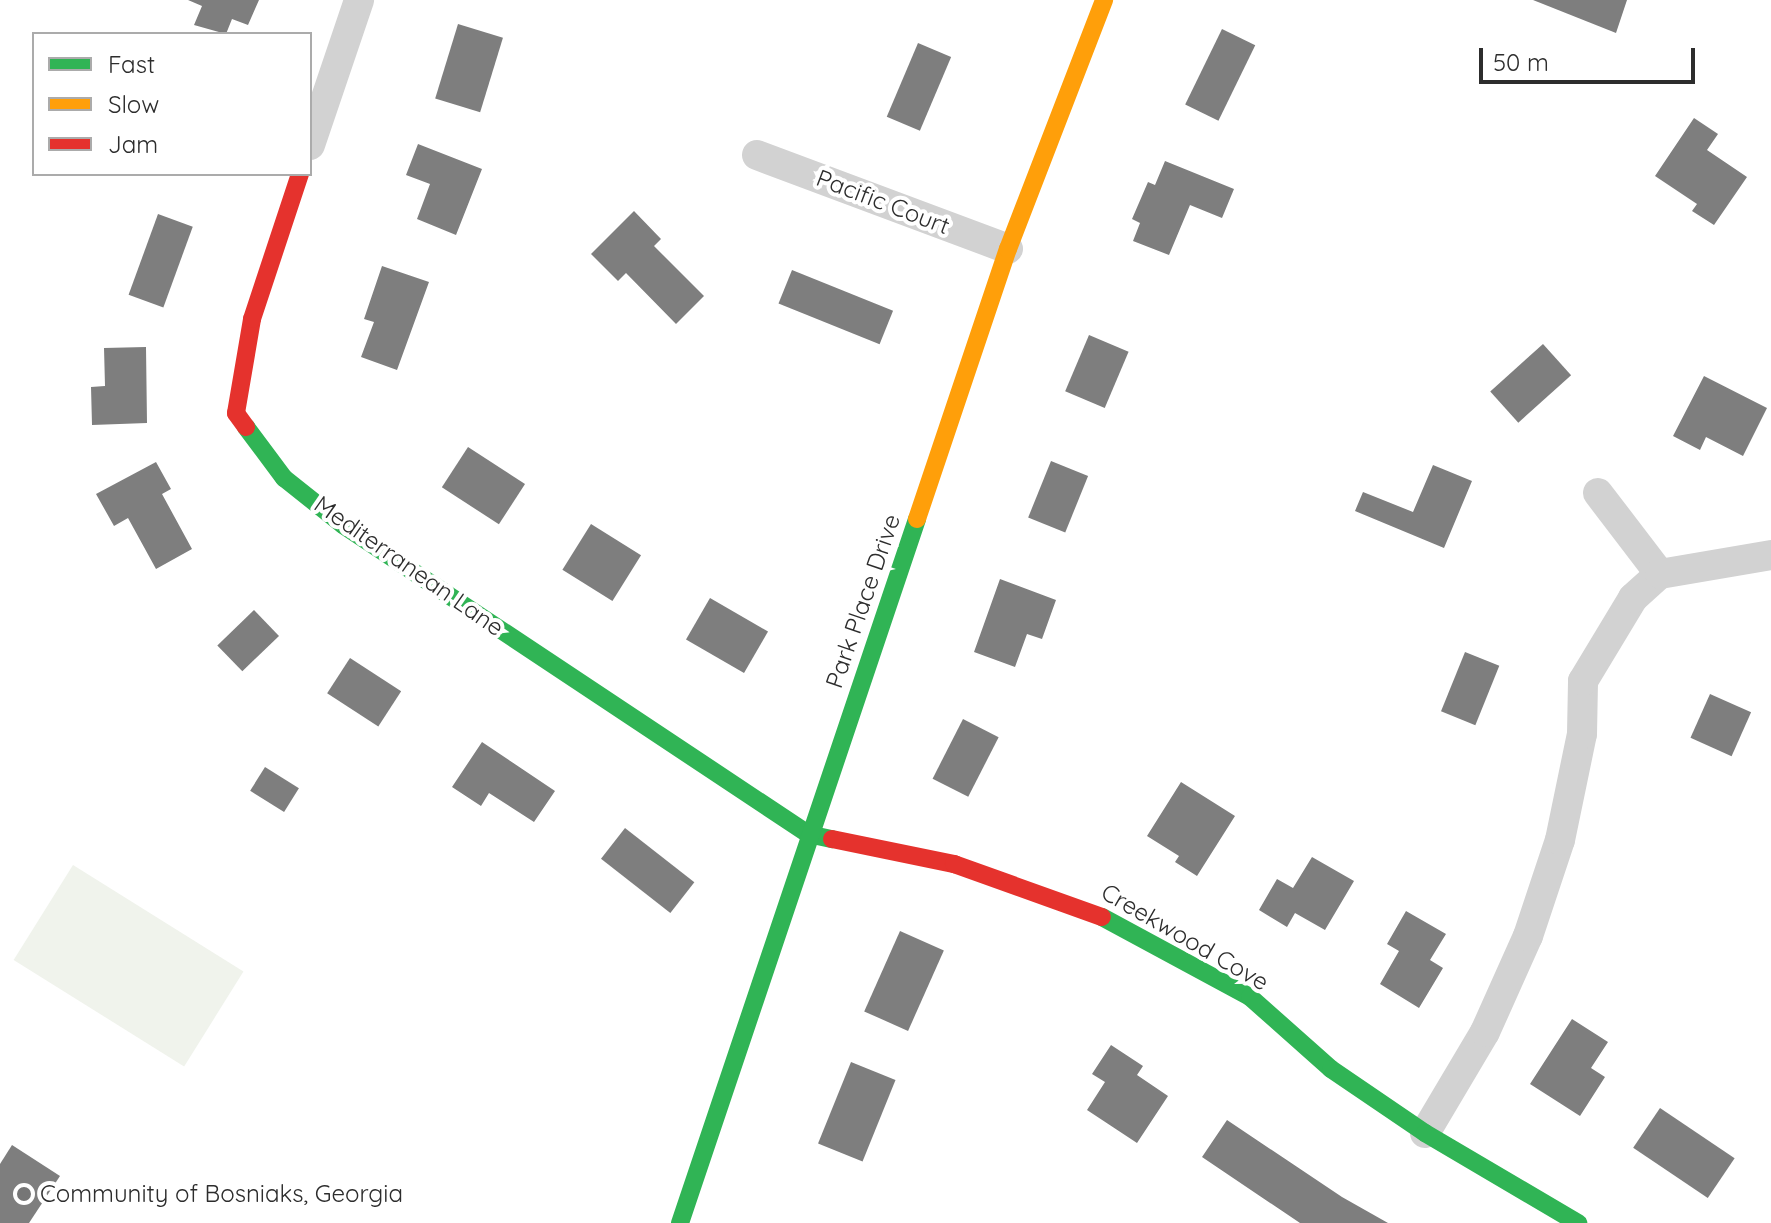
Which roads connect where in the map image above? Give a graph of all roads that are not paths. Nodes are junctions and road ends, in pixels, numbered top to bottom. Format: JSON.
{"nodes":[{"id":1,"x":359,"y":0,"type":"edge"},
{"id":2,"x":1104,"y":0,"type":"edge"},
{"id":3,"x":312,"y":139,"type":"edge"},
{"id":4,"x":757,"y":155,"type":"dead end"},
{"id":5,"x":299,"y":176,"type":"edge"},
{"id":6,"x":1008,"y":249,"type":"junction"},
{"id":7,"x":1598,"y":493,"type":"dead end"},
{"id":8,"x":1771,"y":555,"type":"edge"},
{"id":9,"x":1660,"y":574,"type":"junction"},
{"id":10,"x":808,"y":834,"type":"junction"},
{"id":11,"x":1425,"y":1133,"type":"junction"},
{"id":12,"x":680,"y":1223,"type":"edge"},
{"id":13,"x":1578,"y":1223,"type":"edge"}],
"edges":[{"from":1,"to":3,"type":"street"},
{"from":2,"to":6,"type":"street","name":"Park Place Drive"},
{"from":4,"to":6,"type":"street","name":"Pacific Court"},
{"from":5,"to":10,"type":"street","name":"Mediterranean Lane"},
{"from":6,"to":10,"type":"street","name":"Park Place Drive"},
{"from":7,"to":9,"type":"street"},
{"from":8,"to":9,"type":"street"},
{"from":9,"to":11,"type":"street"},
{"from":10,"to":11,"type":"street","name":"Creekwood Cove"},
{"from":10,"to":12,"type":"street","name":"Park Place Drive"},
{"from":11,"to":13,"type":"street","name":"Creekwood Cove"}]}
